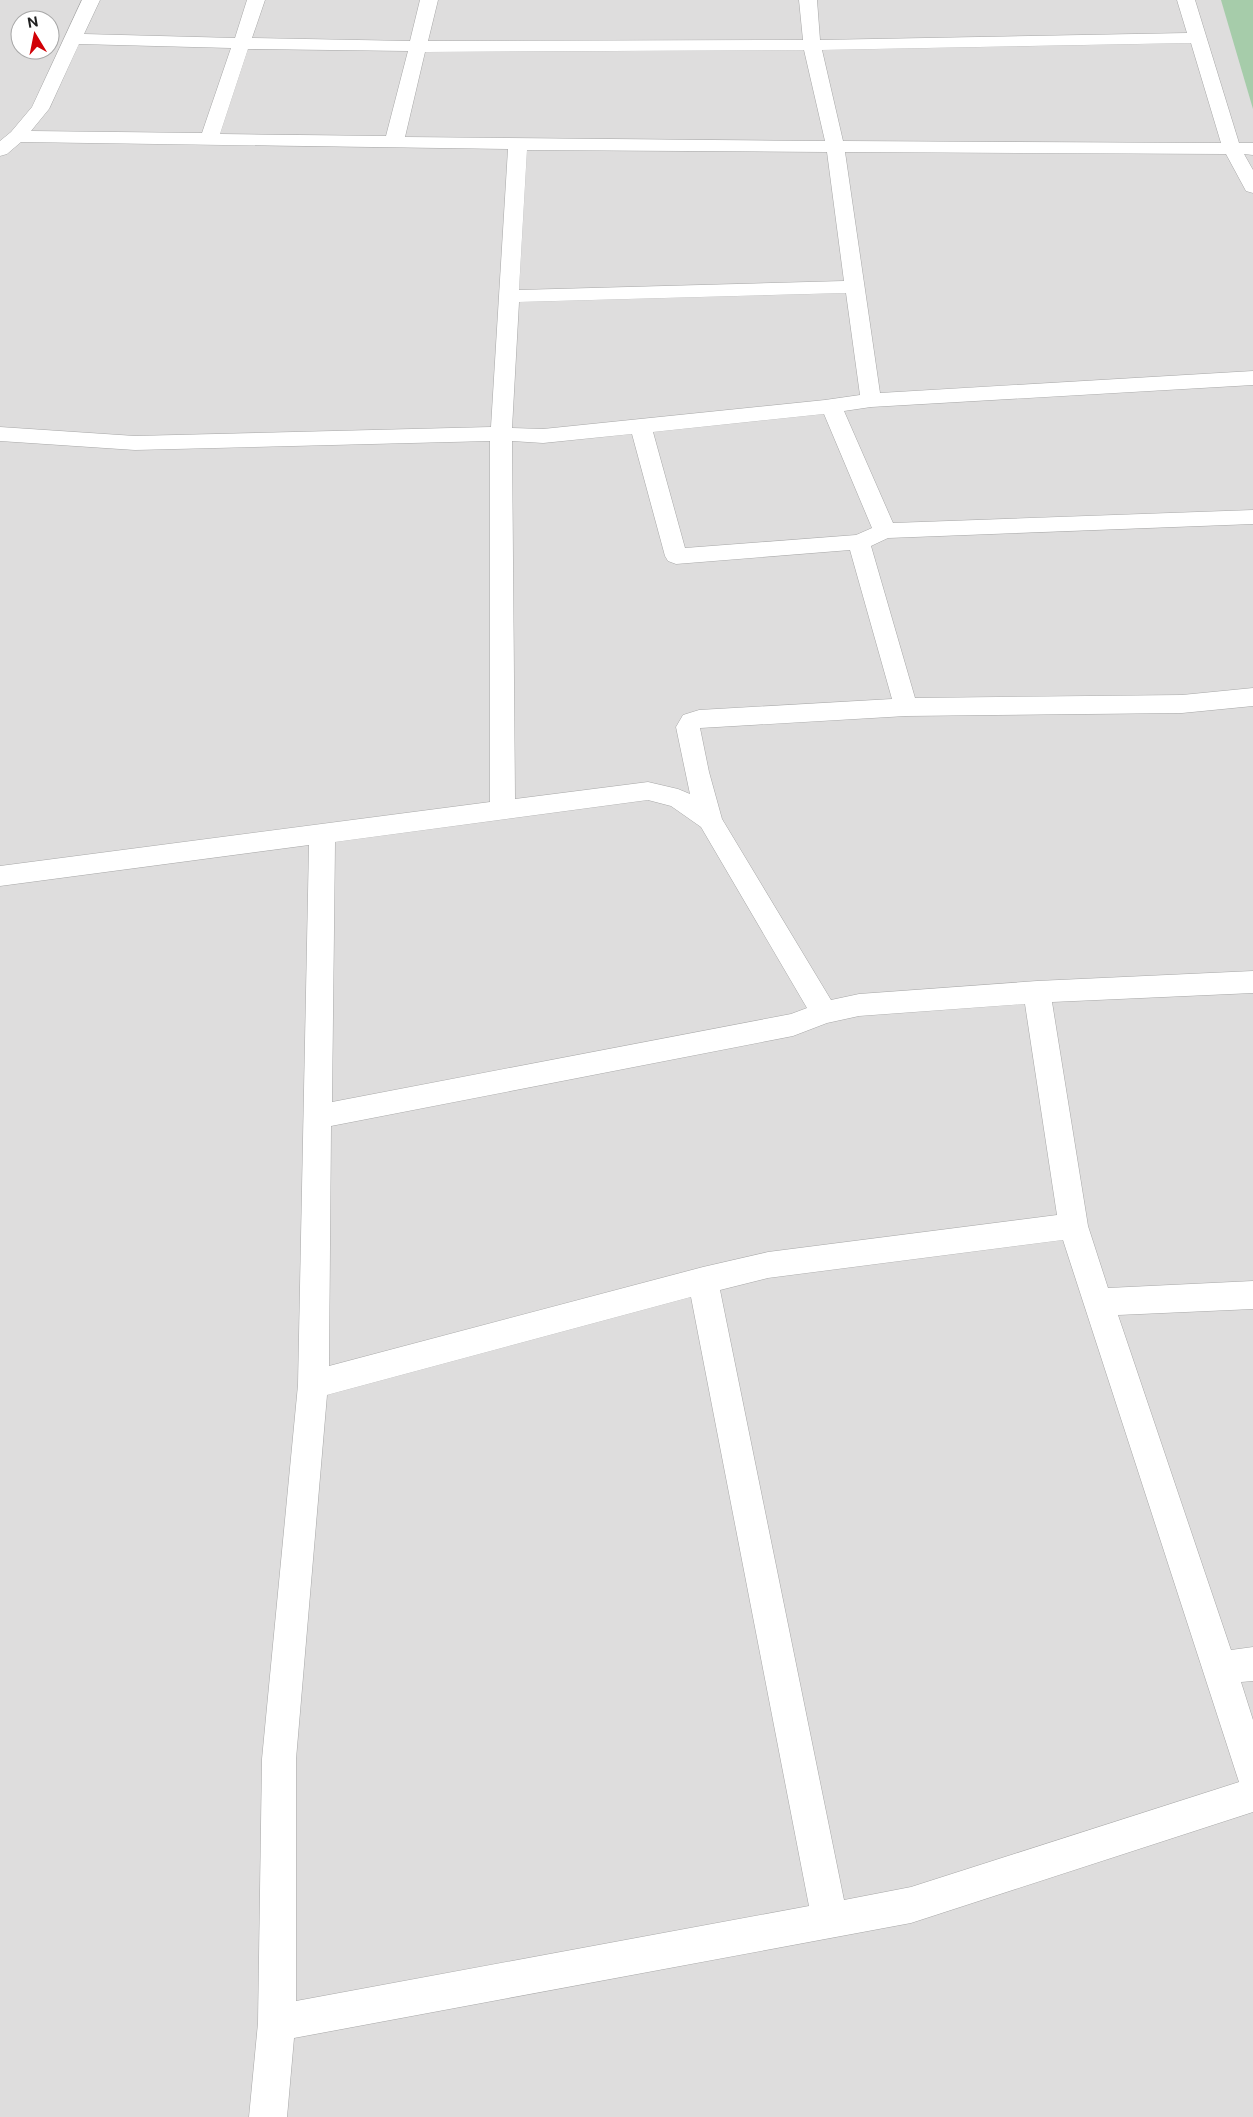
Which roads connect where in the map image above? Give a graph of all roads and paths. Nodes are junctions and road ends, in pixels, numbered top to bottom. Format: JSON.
{"nodes":[{"id":1,"x":91,"y":0,"type":"edge"},
{"id":2,"x":256,"y":0,"type":"edge"},
{"id":3,"x":429,"y":0,"type":"edge"},
{"id":4,"x":808,"y":0,"type":"edge"},
{"id":5,"x":1186,"y":0,"type":"edge"},
{"id":6,"x":1198,"y":38,"type":"junction"},
{"id":7,"x":72,"y":40,"type":"junction"},
{"id":8,"x":243,"y":44,"type":"junction"},
{"id":9,"x":416,"y":46,"type":"junction"},
{"id":10,"x":812,"y":46,"type":"junction"},
{"id":11,"x":17,"y":136,"type":"junction"},
{"id":12,"x":209,"y":139,"type":"junction"},
{"id":13,"x":394,"y":142,"type":"junction"},
{"id":14,"x":518,"y":144,"type":"junction"},
{"id":15,"x":835,"y":146,"type":"junction"},
{"id":16,"x":1232,"y":149,"type":"junction"},
{"id":17,"x":1253,"y":149,"type":"edge"},
{"id":18,"x":0,"y":150,"type":"edge"},
{"id":19,"x":1253,"y":187,"type":"edge"},
{"id":20,"x":855,"y":287,"type":"junction"},
{"id":21,"x":509,"y":296,"type":"junction"},
{"id":22,"x":1253,"y":378,"type":"edge"},
{"id":23,"x":871,"y":400,"type":"junction"},
{"id":24,"x":831,"y":406,"type":"junction"},
{"id":25,"x":641,"y":426,"type":"junction"},
{"id":26,"x":0,"y":434,"type":"edge"},
{"id":27,"x":501,"y":434,"type":"junction"},
{"id":28,"x":1253,"y":517,"type":"edge"},
{"id":29,"x":885,"y":531,"type":"junction"},
{"id":30,"x":859,"y":542,"type":"junction"},
{"id":31,"x":1253,"y":697,"type":"edge"},
{"id":32,"x":906,"y":707,"type":"junction"},
{"id":33,"x":503,"y":810,"type":"junction"},
{"id":34,"x":710,"y":820,"type":"junction"},
{"id":35,"x":322,"y":833,"type":"junction"},
{"id":36,"x":0,"y":876,"type":"edge"},
{"id":37,"x":1253,"y":982,"type":"edge"},
{"id":38,"x":1037,"y":992,"type":"junction"},
{"id":39,"x":824,"y":1013,"type":"junction"},
{"id":40,"x":317,"y":1117,"type":"junction"},
{"id":41,"x":1073,"y":1226,"type":"junction"},
{"id":42,"x":703,"y":1280,"type":"junction"},
{"id":43,"x":1253,"y":1294,"type":"edge"},
{"id":44,"x":1098,"y":1302,"type":"junction"},
{"id":45,"x":313,"y":1385,"type":"junction"},
{"id":46,"x":1253,"y":1664,"type":"edge"},
{"id":47,"x":1220,"y":1668,"type":"junction"},
{"id":48,"x":1253,"y":1775,"type":"edge"},
{"id":49,"x":1253,"y":1795,"type":"edge"},
{"id":50,"x":830,"y":1921,"type":"junction"},
{"id":51,"x":277,"y":2023,"type":"junction"},
{"id":52,"x":268,"y":2117,"type":"edge"}],
"edges":[{"from":1,"to":7,"type":"street"},
{"from":2,"to":8,"type":"street"},
{"from":3,"to":9,"type":"street"},
{"from":4,"to":10,"type":"street"},
{"from":5,"to":6,"type":"street"},
{"from":6,"to":10,"type":"street"},
{"from":6,"to":16,"type":"street"},
{"from":7,"to":8,"type":"street"},
{"from":7,"to":11,"type":"street"},
{"from":8,"to":9,"type":"street"},
{"from":8,"to":12,"type":"street"},
{"from":9,"to":10,"type":"street"},
{"from":9,"to":13,"type":"street"},
{"from":10,"to":15,"type":"street"},
{"from":11,"to":12,"type":"street"},
{"from":11,"to":18,"type":"street"},
{"from":12,"to":13,"type":"street"},
{"from":13,"to":14,"type":"street"},
{"from":14,"to":15,"type":"street"},
{"from":14,"to":21,"type":"street"},
{"from":15,"to":16,"type":"street"},
{"from":15,"to":20,"type":"street"},
{"from":16,"to":17,"type":"street"},
{"from":16,"to":19,"type":"street"},
{"from":20,"to":21,"type":"street"},
{"from":20,"to":23,"type":"street"},
{"from":21,"to":27,"type":"street"},
{"from":22,"to":23,"type":"street"},
{"from":23,"to":24,"type":"street"},
{"from":24,"to":25,"type":"street"},
{"from":24,"to":29,"type":"street"},
{"from":25,"to":27,"type":"street"},
{"from":25,"to":30,"type":"street"},
{"from":26,"to":27,"type":"street"},
{"from":27,"to":33,"type":"street"},
{"from":28,"to":29,"type":"street"},
{"from":29,"to":30,"type":"street"},
{"from":30,"to":32,"type":"street"},
{"from":31,"to":32,"type":"street"},
{"from":32,"to":34,"type":"street"},
{"from":33,"to":34,"type":"street"},
{"from":33,"to":35,"type":"street"},
{"from":34,"to":39,"type":"street"},
{"from":35,"to":36,"type":"street"},
{"from":35,"to":40,"type":"street"},
{"from":37,"to":38,"type":"street"},
{"from":38,"to":39,"type":"street"},
{"from":38,"to":41,"type":"street"},
{"from":39,"to":40,"type":"street"},
{"from":40,"to":45,"type":"street"},
{"from":41,"to":42,"type":"street"},
{"from":41,"to":44,"type":"street"},
{"from":42,"to":45,"type":"street"},
{"from":42,"to":50,"type":"street"},
{"from":43,"to":44,"type":"street"},
{"from":44,"to":47,"type":"street"},
{"from":45,"to":51,"type":"street"},
{"from":46,"to":47,"type":"street"},
{"from":47,"to":48,"type":"street"},
{"from":49,"to":50,"type":"street"},
{"from":50,"to":51,"type":"street"},
{"from":51,"to":52,"type":"street"}]}
